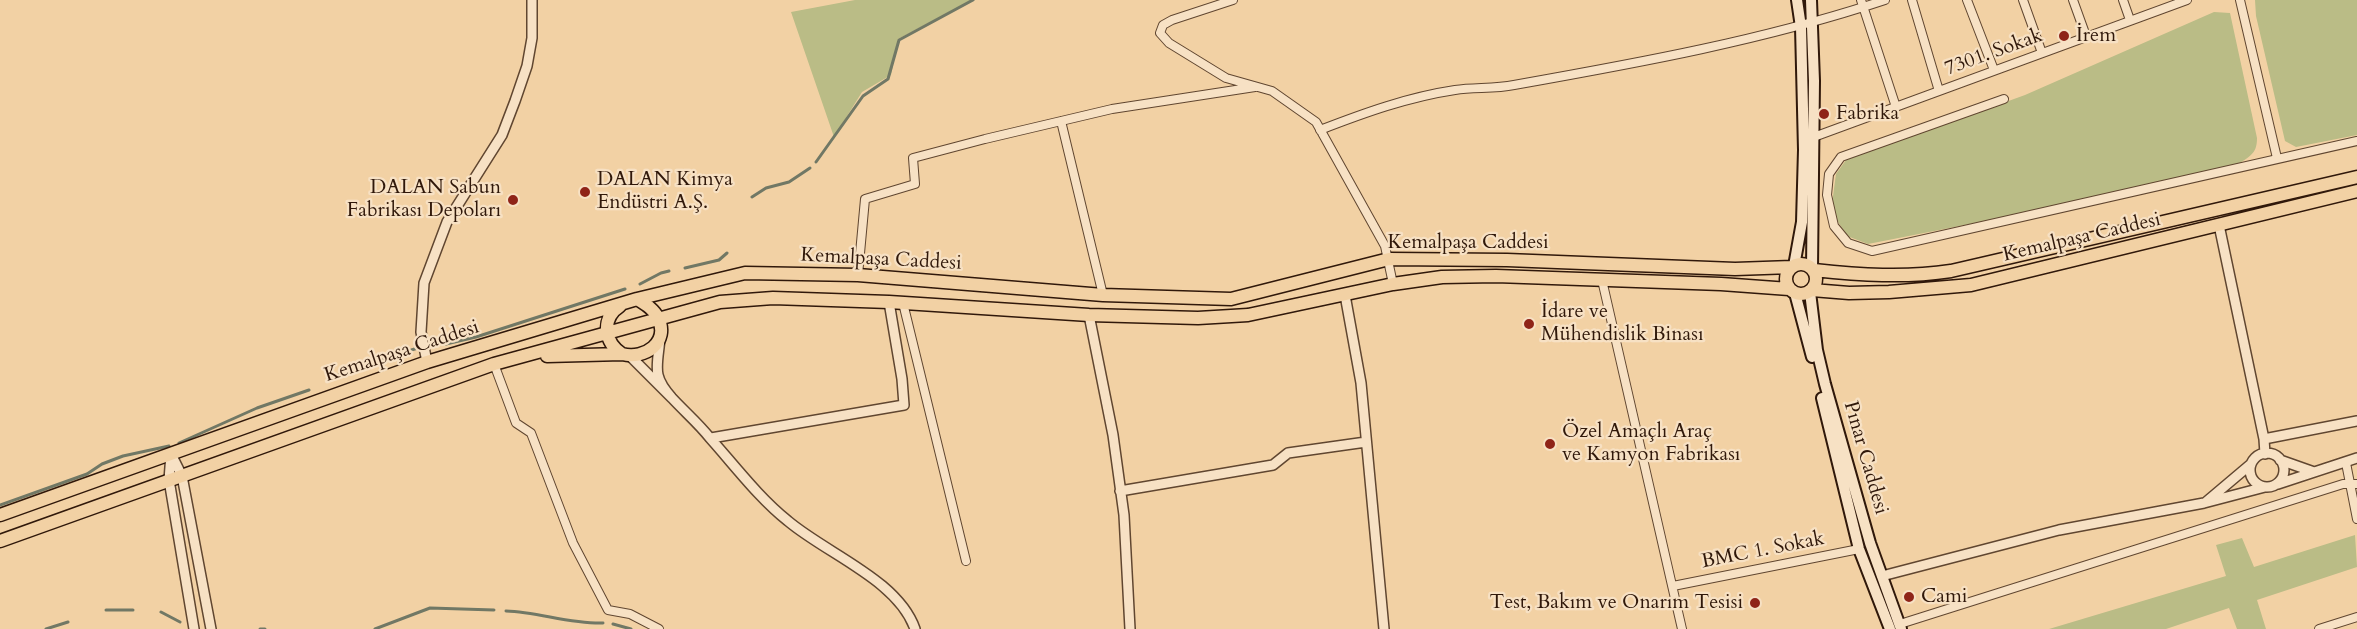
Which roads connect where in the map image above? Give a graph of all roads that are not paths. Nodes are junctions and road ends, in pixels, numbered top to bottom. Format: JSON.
{"nodes":[{"id":1,"x":532,"y":0,"type":"edge"},
{"id":2,"x":1233,"y":0,"type":"edge"},
{"id":3,"x":1797,"y":0,"type":"edge"},
{"id":4,"x":1811,"y":0,"type":"edge"},
{"id":5,"x":1885,"y":0,"type":"edge"},
{"id":6,"x":1912,"y":0,"type":"edge"},
{"id":7,"x":1967,"y":0,"type":"edge"},
{"id":8,"x":2024,"y":0,"type":"edge"},
{"id":9,"x":2073,"y":0,"type":"edge"},
{"id":10,"x":2123,"y":0,"type":"edge"},
{"id":11,"x":2187,"y":0,"type":"edge"},
{"id":12,"x":2240,"y":0,"type":"edge"},
{"id":13,"x":2171,"y":3,"type":"edge"},
{"id":14,"x":1862,"y":4,"type":"edge"},
{"id":15,"x":2130,"y":21,"type":"junction"},
{"id":16,"x":1813,"y":24,"type":"junction"},
{"id":17,"x":1801,"y":27,"type":"junction"},
{"id":18,"x":2086,"y":36,"type":"junction"},
{"id":19,"x":2042,"y":53,"type":"junction"},
{"id":20,"x":1994,"y":70,"type":"junction"},
{"id":21,"x":1255,"y":87,"type":"junction"},
{"id":22,"x":1939,"y":91,"type":"junction"},
{"id":23,"x":2004,"y":99,"type":"dead end"},
{"id":24,"x":1896,"y":107,"type":"junction"},
{"id":25,"x":1061,"y":121,"type":"junction"},
{"id":26,"x":1320,"y":130,"type":"junction"},
{"id":27,"x":1809,"y":138,"type":"junction"},
{"id":28,"x":2357,"y":141,"type":"edge"},
{"id":29,"x":2277,"y":158,"type":"junction"},
{"id":30,"x":2357,"y":177,"type":"edge"},
{"id":31,"x":2357,"y":191,"type":"edge"},
{"id":32,"x":2221,"y":231,"type":"junction"},
{"id":33,"x":1389,"y":259,"type":"junction"},
{"id":34,"x":1793,"y":267,"type":"junction"},
{"id":35,"x":1813,"y":269,"type":"junction"},
{"id":36,"x":858,"y":275,"type":"junction"},
{"id":37,"x":1602,"y":280,"type":"junction"},
{"id":38,"x":1393,"y":284,"type":"junction"},
{"id":39,"x":1792,"y":291,"type":"junction"},
{"id":40,"x":1811,"y":291,"type":"junction"},
{"id":41,"x":1102,"y":295,"type":"junction"},
{"id":42,"x":1345,"y":295,"type":"junction"},
{"id":43,"x":637,"y":299,"type":"junction"},
{"id":44,"x":889,"y":302,"type":"junction"},
{"id":45,"x":903,"y":303,"type":"junction"},
{"id":46,"x":624,"y":304,"type":"junction"},
{"id":47,"x":1089,"y":315,"type":"junction"},
{"id":48,"x":659,"y":318,"type":"junction"},
{"id":49,"x":607,"y":334,"type":"junction"},
{"id":50,"x":660,"y":337,"type":"junction"},
{"id":51,"x":627,"y":355,"type":"junction"},
{"id":52,"x":525,"y":356,"type":"junction"},
{"id":53,"x":427,"y":362,"type":"junction"},
{"id":54,"x":494,"y":364,"type":"junction"},
{"id":55,"x":672,"y":398,"type":"junction"},
{"id":56,"x":2357,"y":421,"type":"edge"},
{"id":57,"x":711,"y":438,"type":"junction"},
{"id":58,"x":2264,"y":439,"type":"junction"},
{"id":59,"x":1366,"y":442,"type":"junction"},
{"id":60,"x":171,"y":454,"type":"junction"},
{"id":61,"x":2265,"y":454,"type":"junction"},
{"id":62,"x":2357,"y":458,"type":"edge"},
{"id":63,"x":2280,"y":460,"type":"junction"},
{"id":64,"x":2346,"y":463,"type":"junction"},
{"id":65,"x":2252,"y":464,"type":"junction"},
{"id":66,"x":2314,"y":472,"type":"junction"},
{"id":67,"x":182,"y":476,"type":"junction"},
{"id":68,"x":169,"y":480,"type":"junction"},
{"id":69,"x":2353,"y":484,"type":"edge"},
{"id":70,"x":2276,"y":485,"type":"junction"},
{"id":71,"x":2265,"y":487,"type":"junction"},
{"id":72,"x":1120,"y":491,"type":"junction"},
{"id":73,"x":2204,"y":503,"type":"junction"},
{"id":74,"x":0,"y":515,"type":"edge"},
{"id":75,"x":2357,"y":519,"type":"edge"},
{"id":76,"x":0,"y":541,"type":"edge"},
{"id":77,"x":1859,"y":549,"type":"junction"},
{"id":78,"x":966,"y":561,"type":"dead end"},
{"id":79,"x":1882,"y":576,"type":"junction"},
{"id":80,"x":1673,"y":586,"type":"junction"},
{"id":81,"x":2357,"y":617,"type":"edge"},
{"id":82,"x":1897,"y":627,"type":"edge"},
{"id":83,"x":194,"y":629,"type":"edge"},
{"id":84,"x":212,"y":629,"type":"edge"},
{"id":85,"x":659,"y":629,"type":"edge"},
{"id":86,"x":915,"y":629,"type":"edge"},
{"id":87,"x":1130,"y":629,"type":"edge"},
{"id":88,"x":1384,"y":629,"type":"edge"},
{"id":89,"x":1682,"y":629,"type":"edge"},
{"id":90,"x":2319,"y":629,"type":"edge"}],
"edges":[{"from":1,"to":53,"type":"street"},
{"from":2,"to":21,"type":"street"},
{"from":3,"to":17,"type":"main road"},
{"from":4,"to":16,"type":"main road"},
{"from":5,"to":14,"type":"street"},
{"from":6,"to":22,"type":"street"},
{"from":7,"to":20,"type":"street"},
{"from":8,"to":19,"type":"street"},
{"from":9,"to":18,"type":"street"},
{"from":10,"to":15,"type":"street"},
{"from":11,"to":13,"type":"street","name":"7301. Sokak"},
{"from":12,"to":29,"type":"street"},
{"from":13,"to":15,"type":"street","name":"7301. Sokak"},
{"from":14,"to":16,"type":"street"},
{"from":14,"to":24,"type":"street"},
{"from":15,"to":18,"type":"street","name":"7301. Sokak"},
{"from":16,"to":17,"type":"street"},
{"from":16,"to":27,"type":"main road"},
{"from":17,"to":26,"type":"street"},
{"from":17,"to":27,"type":"main road"},
{"from":18,"to":19,"type":"street","name":"7301. Sokak"},
{"from":19,"to":20,"type":"street","name":"7301. Sokak"},
{"from":20,"to":22,"type":"street","name":"7301. Sokak"},
{"from":21,"to":25,"type":"street"},
{"from":21,"to":26,"type":"street"},
{"from":22,"to":24,"type":"street","name":"7301. Sokak"},
{"from":23,"to":29,"type":"street"},
{"from":24,"to":27,"type":"street","name":"7301. Sokak"},
{"from":25,"to":36,"type":"street"},
{"from":25,"to":41,"type":"street"},
{"from":26,"to":33,"type":"street"},
{"from":27,"to":34,"type":"main road"},
{"from":27,"to":35,"type":"main road"},
{"from":28,"to":29,"type":"street"},
{"from":30,"to":35,"type":"main road","name":"Kemalpaşa Caddesi"},
{"from":31,"to":32,"type":"main road","name":"Kemalpaşa Caddesi"},
{"from":32,"to":40,"type":"main road","name":"Kemalpaşa Caddesi"},
{"from":32,"to":58,"type":"street"},
{"from":33,"to":34,"type":"main road","name":"Kemalpaşa Caddesi"},
{"from":33,"to":38,"type":"street"},
{"from":33,"to":41,"type":"main road","name":"Kemalpaşa Caddesi"},
{"from":34,"to":35,"type":"main road","name":"Kemalpaşa Caddesi"},
{"from":34,"to":39,"type":"main road"},
{"from":35,"to":40,"type":"main road"},
{"from":36,"to":41,"type":"main road","name":"Kemalpaşa Caddesi"},
{"from":36,"to":43,"type":"main road","name":"Kemalpaşa Caddesi"},
{"from":37,"to":38,"type":"main road","name":"Kemalpaşa Caddesi"},
{"from":37,"to":39,"type":"main road","name":"Kemalpaşa Caddesi"},
{"from":37,"to":80,"type":"street"},
{"from":38,"to":42,"type":"main road","name":"Kemalpaşa Caddesi"},
{"from":39,"to":40,"type":"main road","name":"Kemalpaşa Caddesi"},
{"from":39,"to":77,"type":"main road","name":"Pınar Caddesi"},
{"from":40,"to":79,"type":"main road","name":"Pınar Caddesi"},
{"from":42,"to":47,"type":"main road","name":"Kemalpaşa Caddesi"},
{"from":42,"to":59,"type":"street"},
{"from":43,"to":46,"type":"main road","name":"Kemalpaşa Caddesi"},
{"from":43,"to":48,"type":"main road"},
{"from":44,"to":45,"type":"main road","name":"Kemalpaşa Caddesi"},
{"from":44,"to":48,"type":"main road","name":"Kemalpaşa Caddesi"},
{"from":44,"to":57,"type":"street"},
{"from":45,"to":47,"type":"main road","name":"Kemalpaşa Caddesi"},
{"from":45,"to":78,"type":"street"},
{"from":46,"to":49,"type":"main road"},
{"from":46,"to":53,"type":"main road","name":"Kemalpaşa Caddesi"},
{"from":47,"to":72,"type":"street"},
{"from":48,"to":49,"type":"main road","name":"Kemalpaşa Caddesi"},
{"from":48,"to":50,"type":"main road"},
{"from":49,"to":51,"type":"main road"},
{"from":49,"to":52,"type":"main road","name":"Kemalpaşa Caddesi"},
{"from":50,"to":51,"type":"main road"},
{"from":50,"to":55,"type":"street"},
{"from":51,"to":52,"type":"main road"},
{"from":51,"to":55,"type":"street"},
{"from":52,"to":54,"type":"main road","name":"Kemalpaşa Caddesi"},
{"from":53,"to":60,"type":"main road","name":"Kemalpaşa Caddesi"},
{"from":54,"to":67,"type":"main road","name":"Kemalpaşa Caddesi"},
{"from":54,"to":85,"type":"street"},
{"from":55,"to":57,"type":"street"},
{"from":56,"to":58,"type":"street"},
{"from":57,"to":86,"type":"street"},
{"from":58,"to":61,"type":"street"},
{"from":59,"to":72,"type":"street"},
{"from":59,"to":88,"type":"street"},
{"from":60,"to":67,"type":"street"},
{"from":60,"to":68,"type":"street"},
{"from":60,"to":74,"type":"main road","name":"Kemalpaşa Caddesi"},
{"from":61,"to":63,"type":"street"},
{"from":61,"to":65,"type":"street"},
{"from":62,"to":64,"type":"street"},
{"from":63,"to":66,"type":"street"},
{"from":63,"to":70,"type":"street"},
{"from":64,"to":66,"type":"street"},
{"from":64,"to":69,"type":"street"},
{"from":65,"to":71,"type":"street"},
{"from":65,"to":73,"type":"street"},
{"from":66,"to":70,"type":"street"},
{"from":67,"to":68,"type":"main road","name":"Kemalpaşa Caddesi"},
{"from":67,"to":84,"type":"street"},
{"from":68,"to":76,"type":"main road","name":"Kemalpaşa Caddesi"},
{"from":68,"to":83,"type":"street"},
{"from":69,"to":75,"type":"street"},
{"from":69,"to":82,"type":"street"},
{"from":70,"to":71,"type":"street"},
{"from":71,"to":73,"type":"street"},
{"from":72,"to":87,"type":"street"},
{"from":73,"to":79,"type":"street"},
{"from":77,"to":80,"type":"street","name":"BMC 1. Sokak"},
{"from":77,"to":82,"type":"main road","name":"Pınar Caddesi"},
{"from":79,"to":82,"type":"main road","name":"Pınar Caddesi"},
{"from":80,"to":89,"type":"street"},
{"from":81,"to":90,"type":"street"}]}
